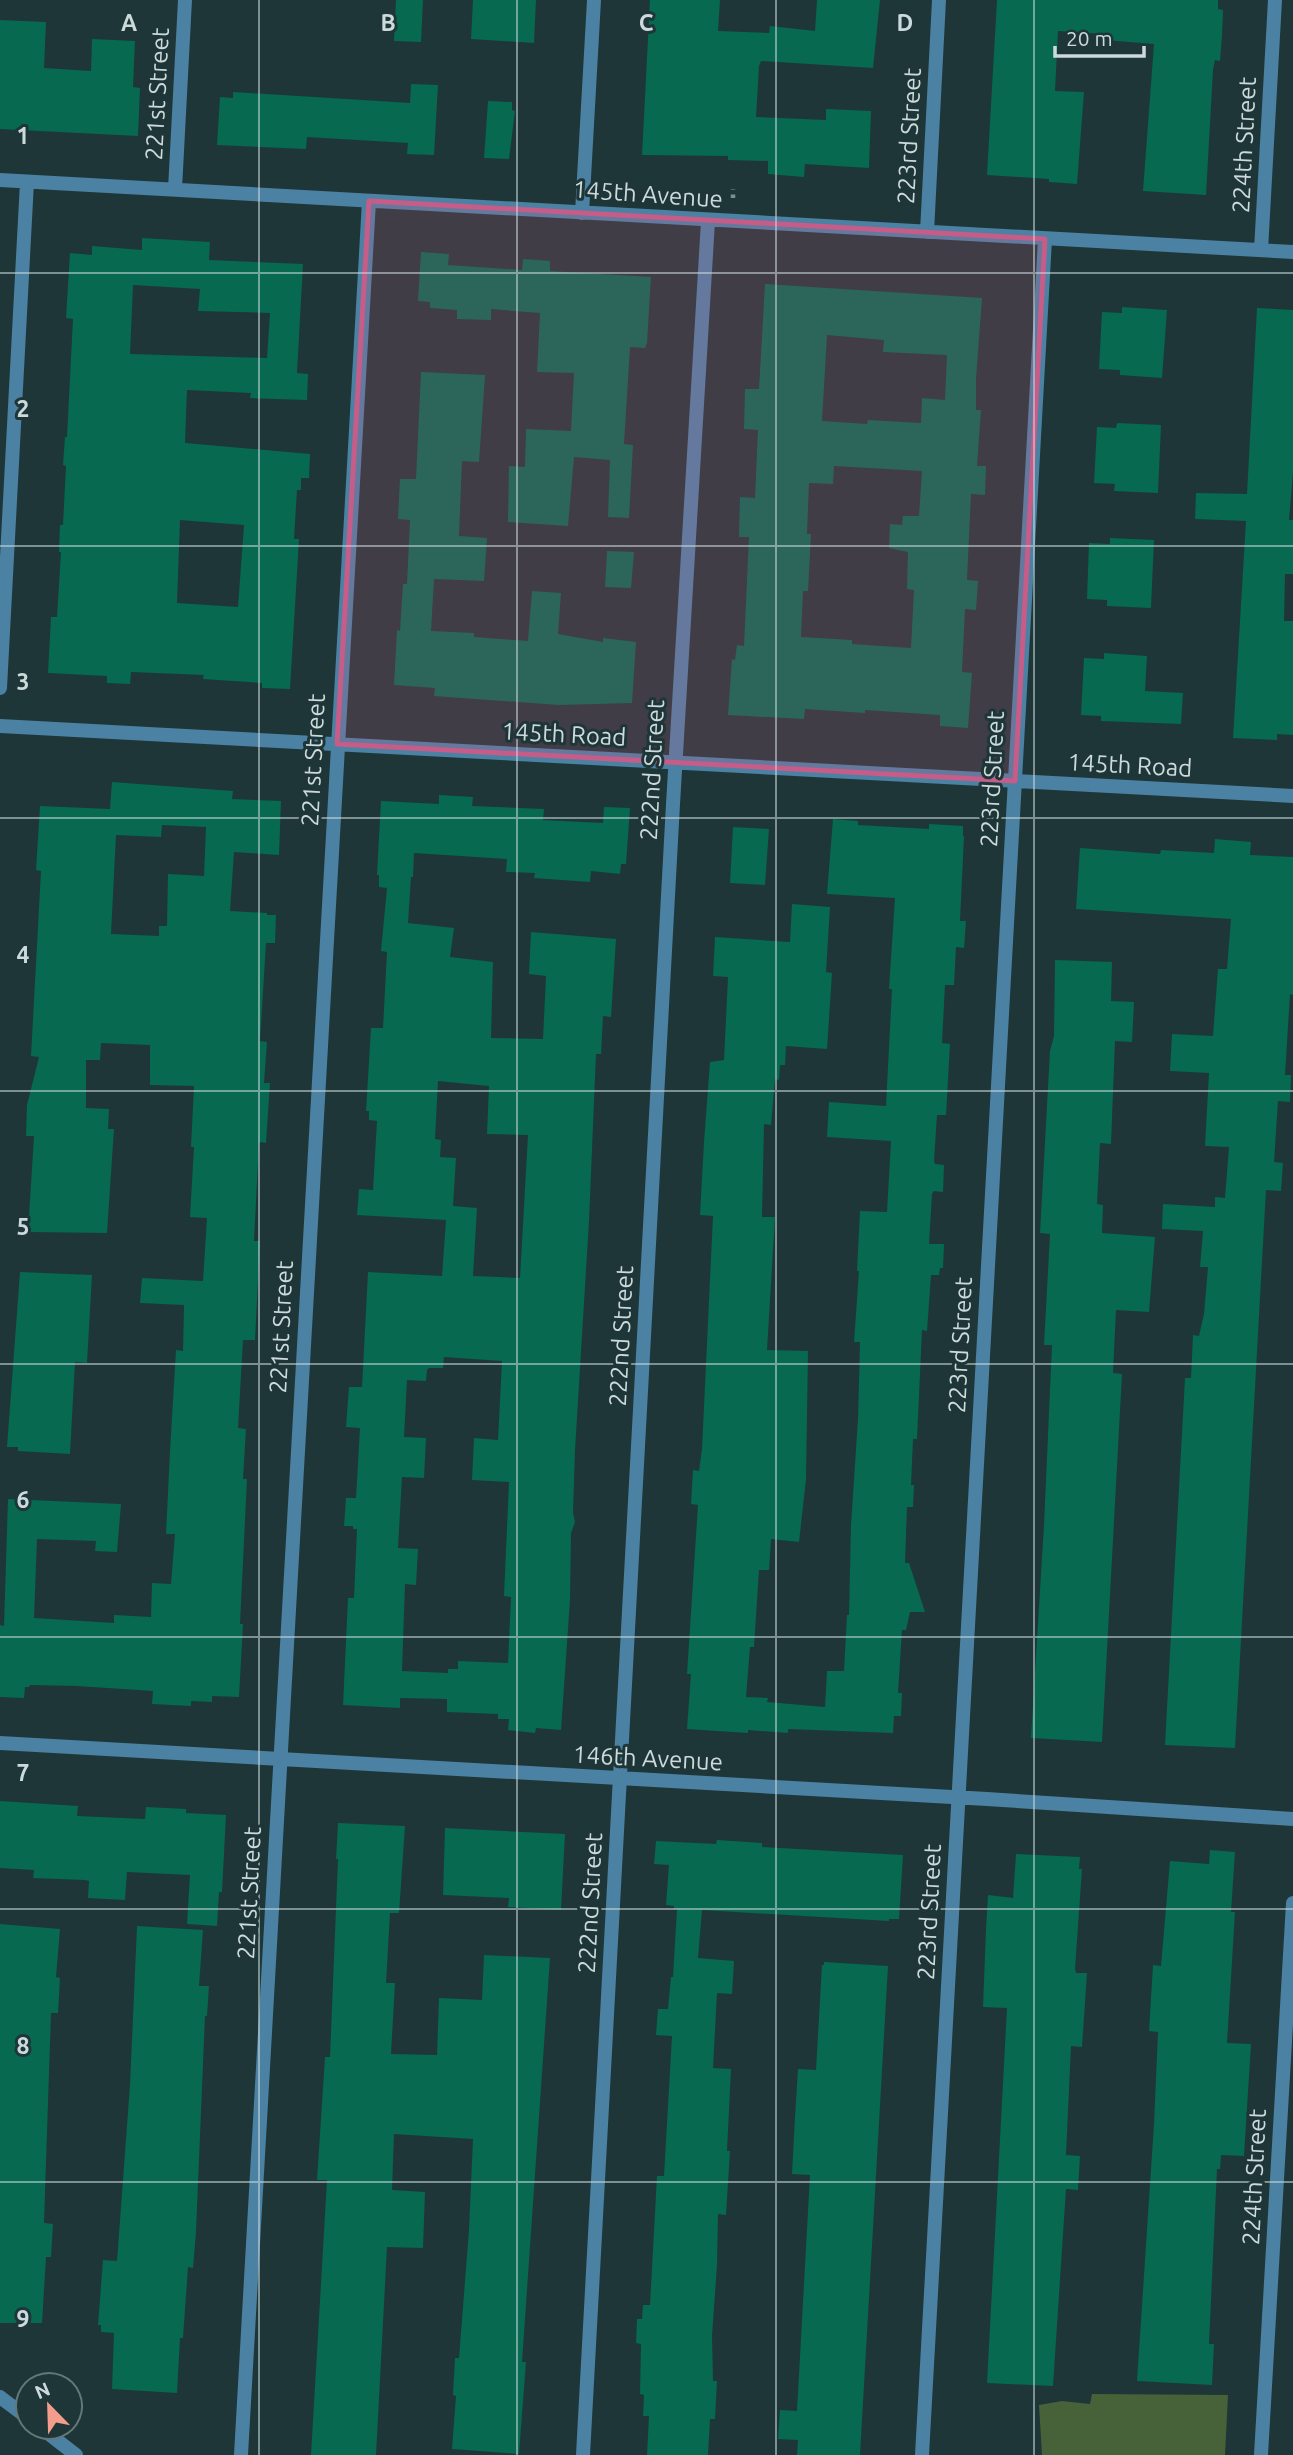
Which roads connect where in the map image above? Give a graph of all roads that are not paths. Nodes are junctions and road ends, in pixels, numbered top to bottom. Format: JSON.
{"nodes":[{"id":1,"x":185,"y":0,"type":"edge"},
{"id":2,"x":594,"y":0,"type":"edge"},
{"id":3,"x":939,"y":0,"type":"edge"},
{"id":4,"x":1275,"y":0,"type":"edge"},
{"id":5,"x":0,"y":180,"type":"edge"},
{"id":6,"x":27,"y":182,"type":"junction"},
{"id":7,"x":175,"y":190,"type":"junction"},
{"id":8,"x":369,"y":201,"type":"junction"},
{"id":9,"x":582,"y":213,"type":"junction"},
{"id":10,"x":708,"y":221,"type":"junction"},
{"id":11,"x":927,"y":232,"type":"junction"},
{"id":12,"x":1045,"y":239,"type":"junction"},
{"id":13,"x":1261,"y":250,"type":"junction"},
{"id":14,"x":1293,"y":252,"type":"edge"},
{"id":15,"x":0,"y":688,"type":"edge"},
{"id":16,"x":0,"y":726,"type":"edge"},
{"id":17,"x":337,"y":744,"type":"junction"},
{"id":18,"x":675,"y":763,"type":"junction"},
{"id":19,"x":1015,"y":781,"type":"junction"},
{"id":20,"x":1293,"y":796,"type":"edge"},
{"id":21,"x":0,"y":1743,"type":"edge"},
{"id":22,"x":280,"y":1760,"type":"junction"},
{"id":23,"x":620,"y":1779,"type":"junction"},
{"id":24,"x":958,"y":1797,"type":"junction"},
{"id":25,"x":1293,"y":1819,"type":"edge"},
{"id":26,"x":1293,"y":1903,"type":"edge"},
{"id":27,"x":58,"y":2441,"type":"edge"},
{"id":28,"x":76,"y":2455,"type":"edge"},
{"id":29,"x":241,"y":2455,"type":"edge"},
{"id":30,"x":583,"y":2455,"type":"edge"},
{"id":31,"x":922,"y":2455,"type":"edge"},
{"id":32,"x":1261,"y":2455,"type":"edge"}],
"edges":[{"from":1,"to":7,"type":"street","name":"221st Street"},
{"from":2,"to":9,"type":"street"},
{"from":3,"to":11,"type":"street","name":"223rd Street"},
{"from":4,"to":13,"type":"street","name":"224th Street"},
{"from":5,"to":6,"type":"street","name":"145th Avenue"},
{"from":6,"to":7,"type":"street","name":"145th Avenue"},
{"from":6,"to":15,"type":"street"},
{"from":7,"to":8,"type":"street","name":"145th Avenue"},
{"from":8,"to":9,"type":"street","name":"145th Avenue"},
{"from":8,"to":17,"type":"street","name":"221st Street"},
{"from":9,"to":10,"type":"street","name":"145th Avenue"},
{"from":10,"to":11,"type":"street","name":"145th Avenue"},
{"from":10,"to":18,"type":"street","name":"222nd Street"},
{"from":11,"to":12,"type":"street","name":"145th Avenue"},
{"from":12,"to":13,"type":"street","name":"145th Avenue"},
{"from":12,"to":19,"type":"street","name":"223rd Street"},
{"from":13,"to":14,"type":"street","name":"145th Avenue"},
{"from":16,"to":17,"type":"street","name":"145th Road"},
{"from":17,"to":18,"type":"street","name":"145th Road"},
{"from":17,"to":22,"type":"street","name":"221st Street"},
{"from":18,"to":19,"type":"street","name":"145th Road"},
{"from":18,"to":23,"type":"street","name":"222nd Street"},
{"from":19,"to":20,"type":"street","name":"145th Road"},
{"from":19,"to":24,"type":"street","name":"223rd Street"},
{"from":21,"to":22,"type":"street","name":"146th Avenue"},
{"from":22,"to":23,"type":"street","name":"146th Avenue"},
{"from":22,"to":29,"type":"street","name":"221st Street"},
{"from":23,"to":24,"type":"street","name":"146th Avenue"},
{"from":23,"to":30,"type":"street","name":"222nd Street"},
{"from":24,"to":25,"type":"street","name":"146th Avenue"},
{"from":24,"to":31,"type":"street","name":"223rd Street"},
{"from":26,"to":32,"type":"street","name":"224th Street"},
{"from":27,"to":28,"type":"street"}]}
